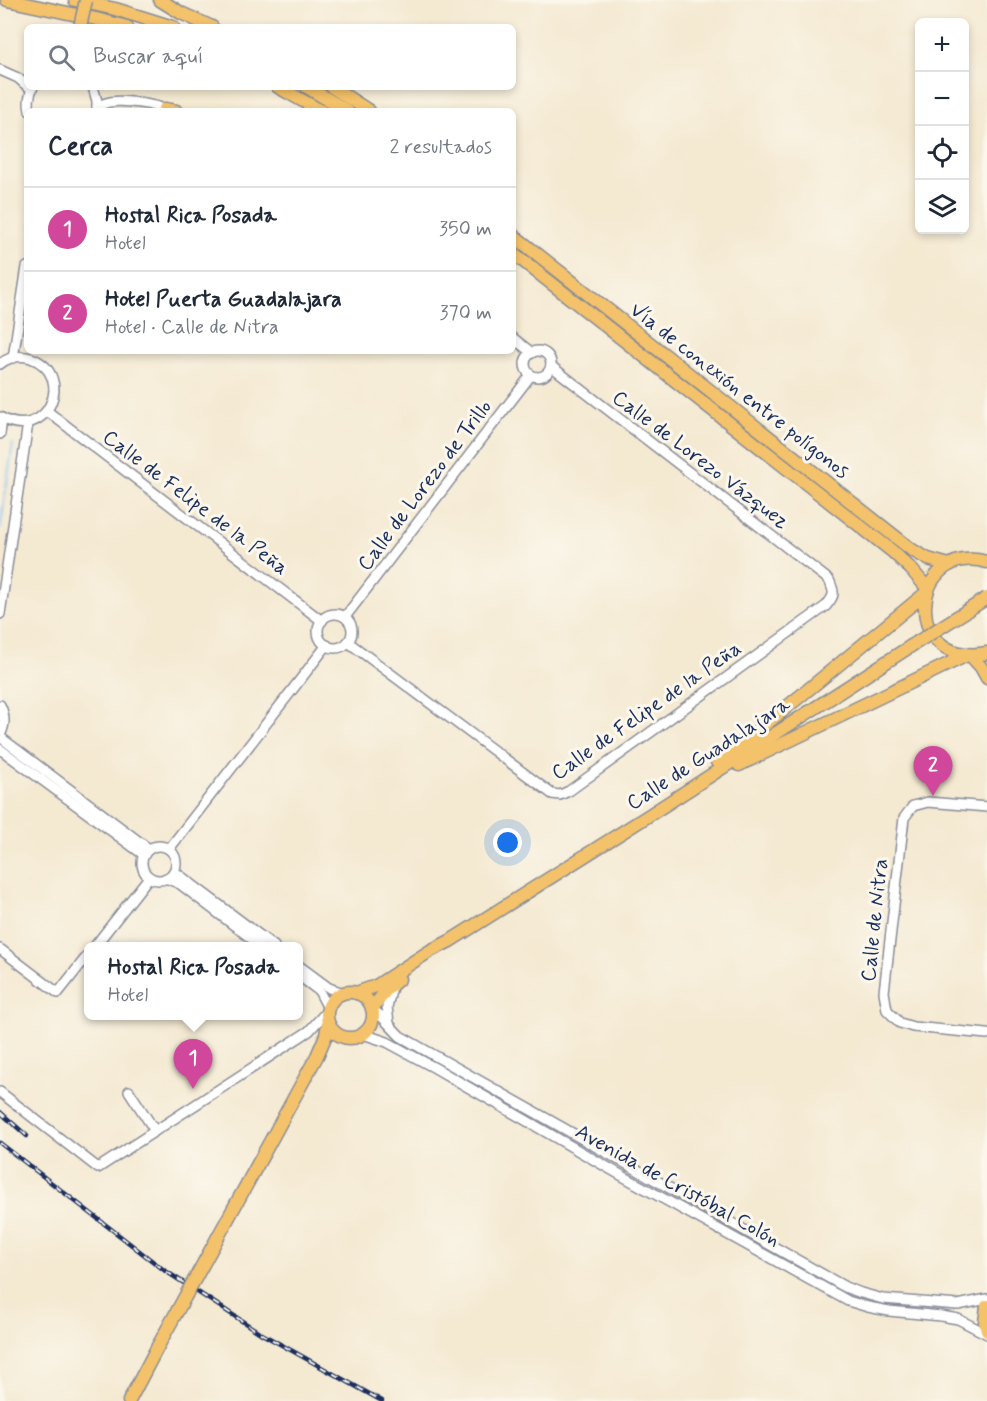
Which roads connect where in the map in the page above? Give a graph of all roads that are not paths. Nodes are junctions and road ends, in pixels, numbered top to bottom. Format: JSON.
{"nodes":[{"id":1,"x":7,"y":0,"type":"edge"},
{"id":2,"x":75,"y":0,"type":"edge"},
{"id":3,"x":86,"y":0,"type":"edge"},
{"id":4,"x":160,"y":0,"type":"edge"},
{"id":5,"x":81,"y":24,"type":"edge"},
{"id":6,"x":115,"y":24,"type":"edge"},
{"id":7,"x":163,"y":24,"type":"edge"},
{"id":8,"x":205,"y":24,"type":"edge"},
{"id":9,"x":0,"y":70,"type":"edge"},
{"id":10,"x":24,"y":82,"type":"edge"},
{"id":11,"x":30,"y":90,"type":"edge"},
{"id":12,"x":94,"y":90,"type":"edge"},
{"id":13,"x":283,"y":90,"type":"edge"},
{"id":14,"x":312,"y":90,"type":"edge"},
{"id":15,"x":337,"y":90,"type":"edge"},
{"id":16,"x":30,"y":108,"type":"edge"},
{"id":17,"x":97,"y":108,"type":"edge"},
{"id":18,"x":98,"y":108,"type":"edge"},
{"id":19,"x":161,"y":108,"type":"edge"},
{"id":20,"x":316,"y":108,"type":"edge"},
{"id":21,"x":343,"y":108,"type":"edge"},
{"id":22,"x":364,"y":108,"type":"edge"},
{"id":23,"x":516,"y":228,"type":"edge"},
{"id":24,"x":516,"y":237,"type":"edge"},
{"id":25,"x":516,"y":255,"type":"edge"},
{"id":26,"x":516,"y":263,"type":"edge"},
{"id":27,"x":24,"y":279,"type":"edge"},
{"id":28,"x":642,"y":337,"type":"junction"},
{"id":29,"x":516,"y":340,"type":"edge"},
{"id":30,"x":630,"y":346,"type":"junction"},
{"id":31,"x":532,"y":353,"type":"junction"},
{"id":32,"x":38,"y":356,"type":"edge"},
{"id":33,"x":4,"y":361,"type":"edge"},
{"id":34,"x":551,"y":366,"type":"junction"},
{"id":35,"x":531,"y":375,"type":"junction"},
{"id":36,"x":47,"y":411,"type":"junction"},
{"id":37,"x":1,"y":418,"type":"edge"},
{"id":38,"x":28,"y":423,"type":"junction"},
{"id":39,"x":0,"y":434,"type":"edge"},
{"id":40,"x":984,"y":559,"type":"edge"},
{"id":41,"x":949,"y":565,"type":"junction"},
{"id":42,"x":911,"y":568,"type":"junction"},
{"id":43,"x":830,"y":580,"type":"joint"},
{"id":44,"x":927,"y":591,"type":"junction"},
{"id":45,"x":987,"y":598,"type":"edge"},
{"id":46,"x":908,"y":607,"type":"junction"},
{"id":47,"x":0,"y":614,"type":"edge"},
{"id":48,"x":345,"y":617,"type":"junction"},
{"id":49,"x":322,"y":621,"type":"junction"},
{"id":50,"x":348,"y":642,"type":"junction"},
{"id":51,"x":327,"y":645,"type":"junction"},
{"id":52,"x":987,"y":652,"type":"edge"},
{"id":53,"x":968,"y":655,"type":"junction"},
{"id":54,"x":987,"y":678,"type":"edge"},
{"id":55,"x":0,"y":705,"type":"edge"},
{"id":56,"x":0,"y":736,"type":"edge"},
{"id":57,"x":0,"y":749,"type":"edge"},
{"id":58,"x":987,"y":807,"type":"edge"},
{"id":59,"x":651,"y":814,"type":"junction"},
{"id":60,"x":169,"y":849,"type":"junction"},
{"id":61,"x":146,"y":852,"type":"junction"},
{"id":62,"x":588,"y":854,"type":"junction"},
{"id":63,"x":174,"y":871,"type":"junction"},
{"id":64,"x":149,"y":876,"type":"junction"},
{"id":65,"x":166,"y":878,"type":"junction"},
{"id":66,"x":450,"y":940,"type":"junction"},
{"id":67,"x":98,"y":942,"type":"edge"},
{"id":68,"x":256,"y":942,"type":"edge"},
{"id":69,"x":269,"y":942,"type":"edge"},
{"id":70,"x":0,"y":949,"type":"edge"},
{"id":71,"x":84,"y":960,"type":"edge"},
{"id":72,"x":303,"y":969,"type":"edge"},
{"id":73,"x":303,"y":979,"type":"edge"},
{"id":74,"x":393,"y":984,"type":"junction"},
{"id":75,"x":343,"y":993,"type":"junction"},
{"id":76,"x":357,"y":993,"type":"junction"},
{"id":77,"x":372,"y":1009,"type":"junction"},
{"id":78,"x":328,"y":1019,"type":"junction"},
{"id":79,"x":390,"y":1026,"type":"junction"},
{"id":80,"x":309,"y":1032,"type":"junction"},
{"id":81,"x":363,"y":1034,"type":"junction"},
{"id":82,"x":987,"y":1034,"type":"edge"},
{"id":83,"x":341,"y":1036,"type":"junction"},
{"id":84,"x":317,"y":1056,"type":"junction"},
{"id":85,"x":129,"y":1091,"type":"dead end"},
{"id":86,"x":0,"y":1092,"type":"edge"},
{"id":87,"x":155,"y":1131,"type":"junction"},
{"id":88,"x":987,"y":1299,"type":"edge"},
{"id":89,"x":987,"y":1306,"type":"edge"},
{"id":90,"x":987,"y":1333,"type":"edge"},
{"id":91,"x":129,"y":1401,"type":"edge"}],
"edges":[{"from":1,"to":6,"type":"main road"},
{"from":2,"to":7,"type":"main road"},
{"from":3,"to":5,"type":"main road","bridge":true},
{"from":4,"to":8,"type":"main road"},
{"from":9,"to":10,"type":"street"},
{"from":11,"to":16,"type":"street"},
{"from":12,"to":17,"type":"street"},
{"from":13,"to":20,"type":"main road"},
{"from":14,"to":21,"type":"main road"},
{"from":15,"to":22,"type":"main road"},
{"from":18,"to":19,"type":"street"},
{"from":23,"to":28,"type":"main road"},
{"from":24,"to":28,"type":"main road","name":"Vía de conexión entre polígonos"},
{"from":25,"to":30,"type":"main road","name":"Vía de conexión entre polígonos"},
{"from":26,"to":30,"type":"main road"},
{"from":27,"to":33,"type":"street"},
{"from":28,"to":41,"type":"main road","name":"Vía de conexión entre polígonos"},
{"from":29,"to":31,"type":"street"},
{"from":30,"to":42,"type":"main road","name":"Vía de conexión entre polígonos"},
{"from":31,"to":34,"type":"street"},
{"from":31,"to":35,"type":"street"},
{"from":32,"to":33,"type":"street"},
{"from":32,"to":36,"type":"street"},
{"from":34,"to":35,"type":"street"},
{"from":34,"to":43,"type":"street","name":"Calle de Lorezo Vázquez"},
{"from":35,"to":48,"type":"street","name":"Calle de Lorezo de Trillo"},
{"from":36,"to":38,"type":"street"},
{"from":36,"to":49,"type":"street","name":"Calle de Felipe de la Peña"},
{"from":37,"to":38,"type":"street"},
{"from":37,"to":39,"type":"street"},
{"from":38,"to":47,"type":"street"},
{"from":40,"to":41,"type":"main road"},
{"from":41,"to":44,"type":"main road"},
{"from":42,"to":44,"type":"main road","name":"Vía de conexión entre polígonos"},
{"from":42,"to":46,"type":"main road"},
{"from":43,"to":50,"type":"street","name":"Calle de Felipe de la Peña"},
{"from":44,"to":46,"type":"main road"},
{"from":44,"to":53,"type":"main road"},
{"from":45,"to":59,"type":"main road","name":"Calle de Guadalajara","bridge":true},
{"from":46,"to":59,"type":"main road"},
{"from":48,"to":49,"type":"street"},
{"from":48,"to":50,"type":"street"},
{"from":49,"to":51,"type":"street"},
{"from":50,"to":51,"type":"street"},
{"from":51,"to":60,"type":"street"},
{"from":52,"to":53,"type":"main road"},
{"from":53,"to":54,"type":"main road"},
{"from":53,"to":62,"type":"main road"},
{"from":55,"to":56,"type":"street"},
{"from":56,"to":61,"type":"street"},
{"from":57,"to":61,"type":"street"},
{"from":58,"to":82,"type":"street","name":"Calle de Nitra"},
{"from":59,"to":62,"type":"main road","name":"Calle de Guadalajara"},
{"from":60,"to":61,"type":"street"},
{"from":60,"to":63,"type":"street"},
{"from":61,"to":64,"type":"street"},
{"from":62,"to":66,"type":"main road","name":"Calle de Guadalajara"},
{"from":63,"to":65,"type":"street"},
{"from":63,"to":69,"type":"street"},
{"from":64,"to":65,"type":"street"},
{"from":64,"to":67,"type":"street"},
{"from":65,"to":68,"type":"street"},
{"from":66,"to":74,"type":"main road","name":"Calle de Guadalajara"},
{"from":66,"to":76,"type":"main road","name":"Calle de Guadalajara"},
{"from":70,"to":71,"type":"street"},
{"from":72,"to":75,"type":"street"},
{"from":73,"to":78,"type":"street"},
{"from":74,"to":77,"type":"main road","name":"Calle de Guadalajara"},
{"from":74,"to":79,"type":"street"},
{"from":75,"to":76,"type":"main road"},
{"from":75,"to":78,"type":"main road"},
{"from":76,"to":77,"type":"main road"},
{"from":77,"to":79,"type":"street","name":"Avenida de Cristóbal Colón"},
{"from":77,"to":81,"type":"main road"},
{"from":78,"to":80,"type":"street"},
{"from":78,"to":80,"type":"street"},
{"from":78,"to":83,"type":"main road"},
{"from":78,"to":84,"type":"main road"},
{"from":79,"to":88,"type":"street","name":"Avenida de Cristóbal Colón"},
{"from":80,"to":87,"type":"street"},
{"from":81,"to":83,"type":"main road"},
{"from":81,"to":90,"type":"street","name":"Avenida de Cristóbal Colón"},
{"from":83,"to":84,"type":"main road"},
{"from":84,"to":91,"type":"main road","bridge":true},
{"from":85,"to":87,"type":"street"},
{"from":86,"to":87,"type":"street"},
{"from":89,"to":90,"type":"main road"}]}
